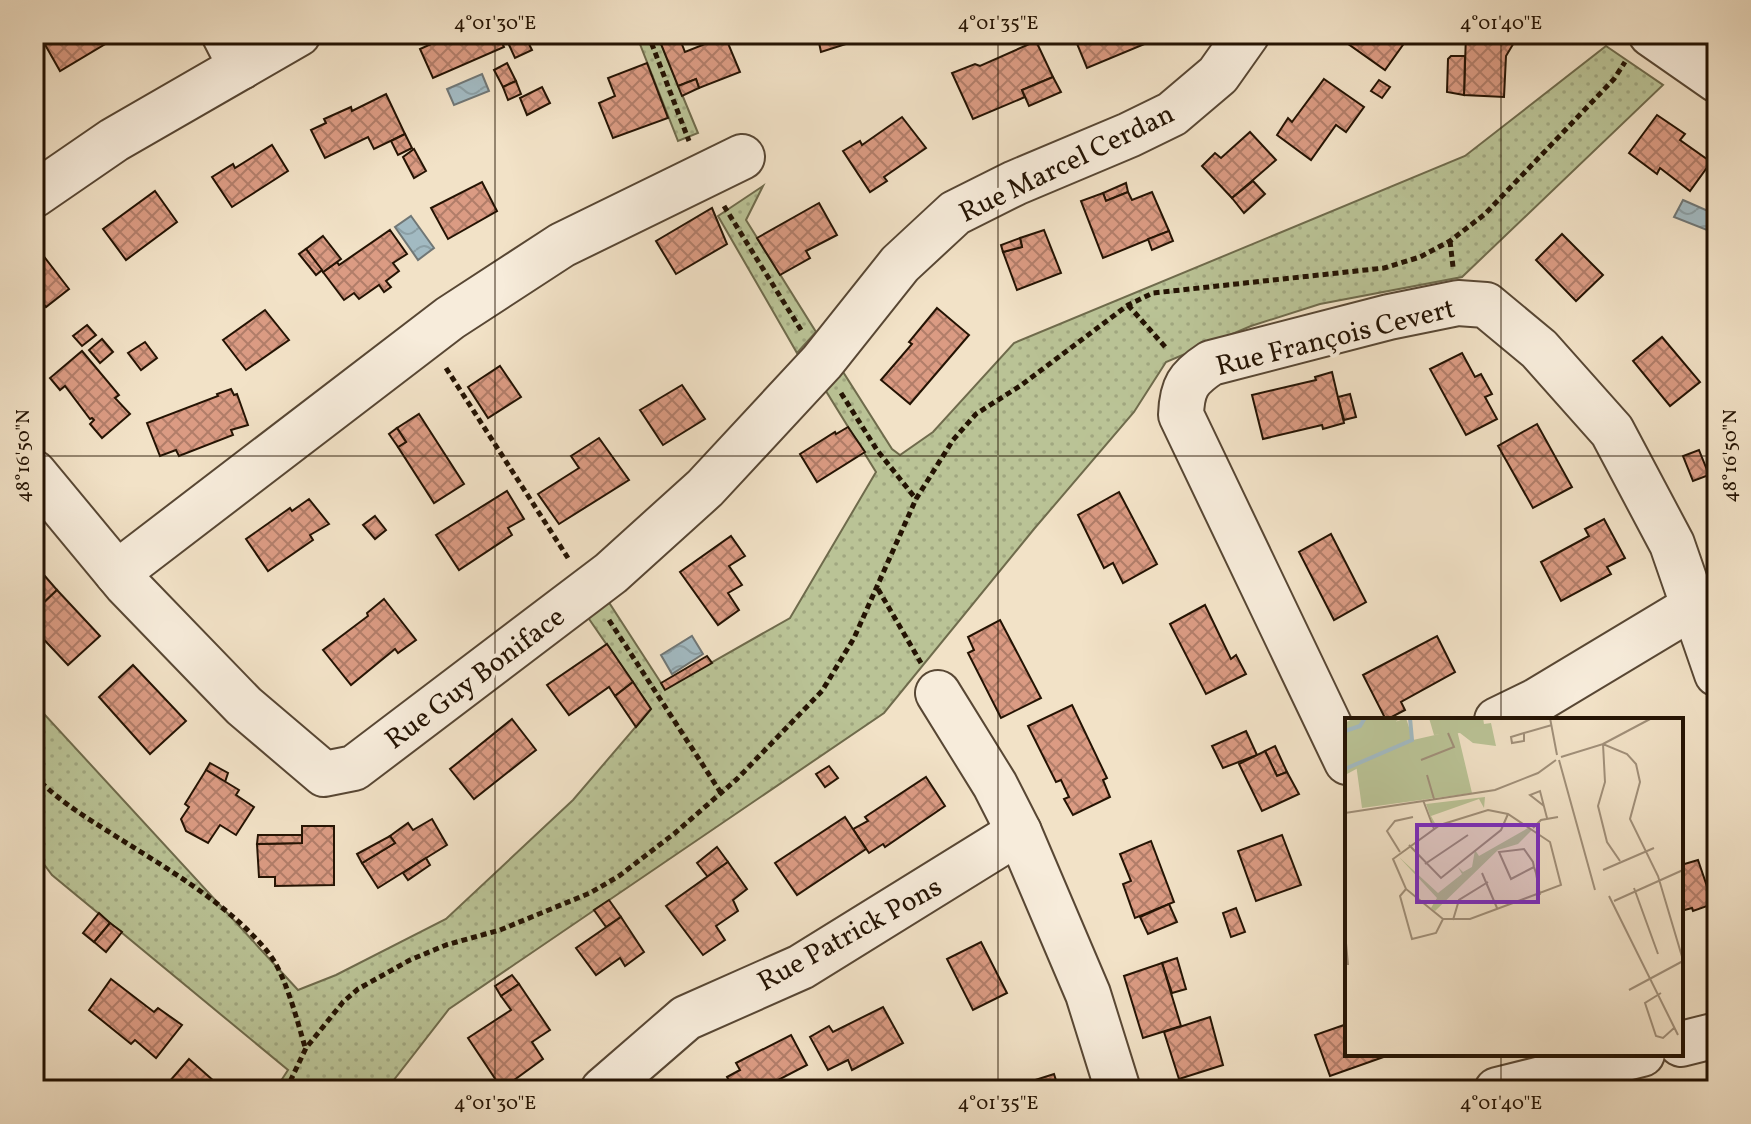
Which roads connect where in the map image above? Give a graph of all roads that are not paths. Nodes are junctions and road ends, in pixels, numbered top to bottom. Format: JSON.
{"nodes":[{"id":1,"x":298,"y":34,"type":"edge"},
{"id":2,"x":1247,"y":34,"type":"edge"},
{"id":3,"x":1663,"y":44,"type":"edge"},
{"id":4,"x":232,"y":50,"type":"edge"},
{"id":5,"x":1717,"y":80,"type":"edge"},
{"id":6,"x":724,"y":166,"type":"road end"},
{"id":7,"x":34,"y":195,"type":"edge"},
{"id":8,"x":822,"y":362,"type":"joint"},
{"id":9,"x":34,"y":473,"type":"edge"},
{"id":10,"x":117,"y":573,"type":"junction"},
{"id":11,"x":1694,"y":606,"type":"junction"},
{"id":12,"x":1717,"y":674,"type":"edge"},
{"id":13,"x":938,"y":693,"type":"road end"},
{"id":14,"x":1501,"y":718,"type":"edge"},
{"id":15,"x":1345,"y":758,"type":"edge"},
{"id":16,"x":1019,"y":832,"type":"junction"},
{"id":17,"x":1717,"y":1035,"type":"edge"},
{"id":18,"x":1683,"y":1044,"type":"edge"},
{"id":19,"x":1634,"y":1056,"type":"edge"},
{"id":20,"x":603,"y":1090,"type":"edge"},
{"id":21,"x":1118,"y":1090,"type":"edge"},
{"id":22,"x":1497,"y":1090,"type":"edge"}],
"edges":[{"from":1,"to":4,"type":"street"},
{"from":2,"to":8,"type":"street","name":"Rue Marcel Cerdan"},
{"from":3,"to":5,"type":"street"},
{"from":4,"to":7,"type":"street"},
{"from":6,"to":10,"type":"street"},
{"from":8,"to":10,"type":"street","name":"Rue Guy Boniface"},
{"from":9,"to":10,"type":"street","name":"Rue Guy Boniface"},
{"from":11,"to":12,"type":"street","name":"Rue François Cevert"},
{"from":11,"to":14,"type":"street"},
{"from":11,"to":15,"type":"street","name":"Rue François Cevert"},
{"from":13,"to":16,"type":"street"},
{"from":16,"to":20,"type":"street","name":"Rue Patrick Pons"},
{"from":16,"to":21,"type":"street"},
{"from":17,"to":18,"type":"street"},
{"from":19,"to":22,"type":"street"}]}
